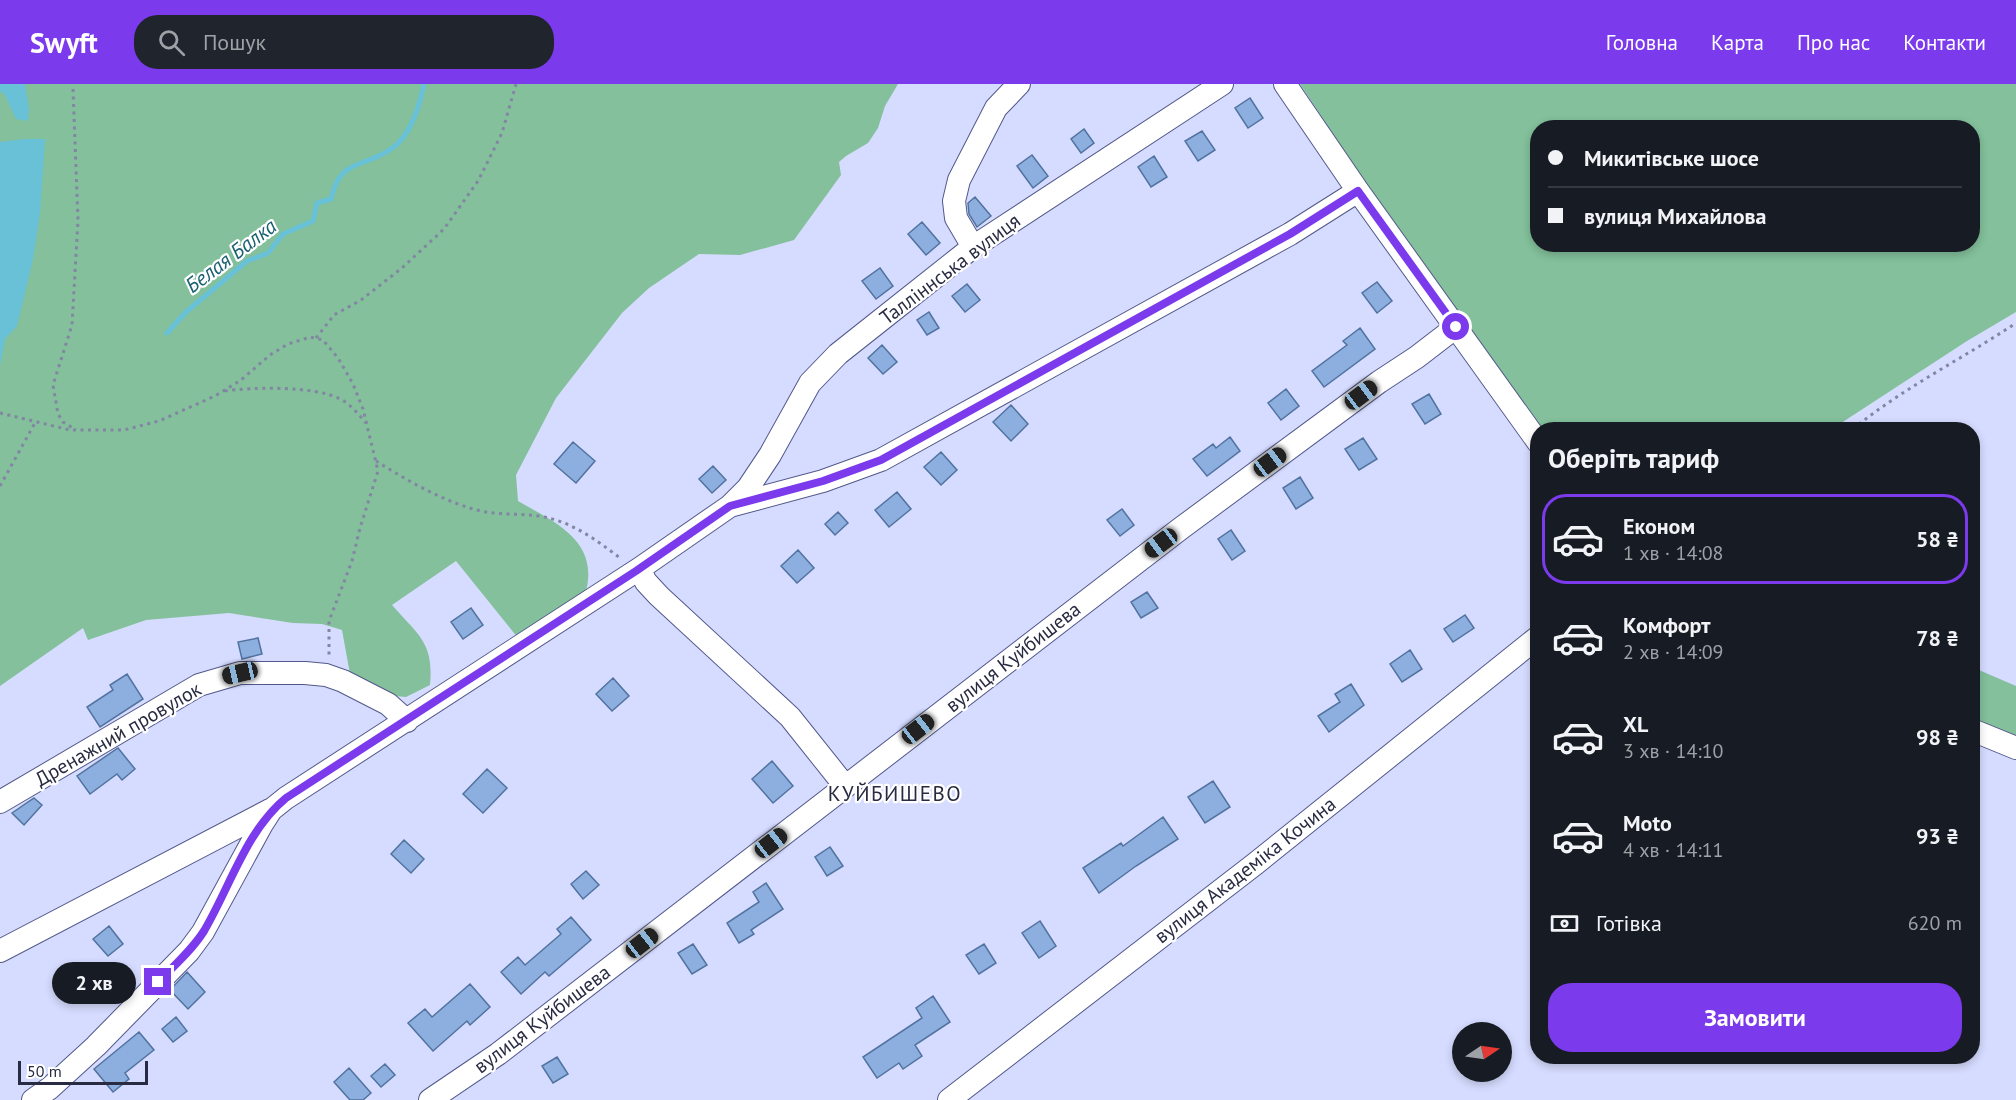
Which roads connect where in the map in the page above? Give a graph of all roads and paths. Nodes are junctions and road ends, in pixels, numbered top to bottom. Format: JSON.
{"nodes":[{"id":1,"x":516,"y":84,"type":"edge"},
{"id":2,"x":1019,"y":84,"type":"edge"},
{"id":3,"x":1222,"y":84,"type":"edge"},
{"id":4,"x":1285,"y":84,"type":"edge"},
{"id":5,"x":73,"y":89,"type":"dead end"},
{"id":6,"x":1358,"y":191,"type":"junction"},
{"id":7,"x":973,"y":247,"type":"junction"},
{"id":8,"x":2016,"y":323,"type":"edge"},
{"id":9,"x":1456,"y":327,"type":"junction"},
{"id":10,"x":316,"y":338,"type":"junction"},
{"id":11,"x":223,"y":391,"type":"junction"},
{"id":12,"x":0,"y":413,"type":"edge"},
{"id":13,"x":36,"y":421,"type":"junction"},
{"id":14,"x":1863,"y":422,"type":"edge"},
{"id":15,"x":367,"y":424,"type":"junction"},
{"id":16,"x":78,"y":431,"type":"junction"},
{"id":17,"x":1530,"y":431,"type":"edge"},
{"id":18,"x":376,"y":460,"type":"junction"},
{"id":19,"x":0,"y":486,"type":"edge"},
{"id":20,"x":730,"y":506,"type":"junction"},
{"id":21,"x":638,"y":570,"type":"junction"},
{"id":22,"x":1530,"y":643,"type":"edge"},
{"id":23,"x":334,"y":678,"type":"junction"},
{"id":24,"x":406,"y":721,"type":"junction"},
{"id":25,"x":1980,"y":733,"type":"edge"},
{"id":26,"x":2016,"y":748,"type":"edge"},
{"id":27,"x":845,"y":786,"type":"junction"},
{"id":28,"x":0,"y":802,"type":"edge"},
{"id":29,"x":271,"y":810,"type":"junction"},
{"id":30,"x":0,"y":951,"type":"edge"},
{"id":31,"x":33,"y":1100,"type":"edge"},
{"id":32,"x":430,"y":1100,"type":"edge"},
{"id":33,"x":949,"y":1100,"type":"edge"}],
"edges":[{"from":1,"to":10,"type":"path"},
{"from":2,"to":7,"type":"street"},
{"from":3,"to":7,"type":"street","name":"Талліннська вулиця"},
{"from":4,"to":6,"type":"street"},
{"from":5,"to":16,"type":"path"},
{"from":6,"to":9,"type":"street"},
{"from":6,"to":20,"type":"street"},
{"from":7,"to":20,"type":"street","name":"Талліннська вулиця"},
{"from":8,"to":14,"type":"path"},
{"from":9,"to":17,"type":"street"},
{"from":9,"to":27,"type":"street","name":"вулиця Куйбишева"},
{"from":10,"to":11,"type":"path"},
{"from":10,"to":15,"type":"path"},
{"from":11,"to":15,"type":"path"},
{"from":11,"to":16,"type":"path"},
{"from":12,"to":13,"type":"path"},
{"from":13,"to":16,"type":"path"},
{"from":13,"to":19,"type":"path"},
{"from":15,"to":18,"type":"path"},
{"from":18,"to":21,"type":"path"},
{"from":18,"to":23,"type":"path"},
{"from":20,"to":21,"type":"street"},
{"from":21,"to":24,"type":"street"},
{"from":21,"to":27,"type":"street"},
{"from":22,"to":33,"type":"street","name":"вулиця Академіка Кочина"},
{"from":23,"to":24,"type":"street","name":"Дренажний провулок"},
{"from":23,"to":28,"type":"street","name":"Дренажний провулок"},
{"from":24,"to":29,"type":"street"},
{"from":25,"to":26,"type":"street"},
{"from":27,"to":32,"type":"street","name":"вулиця Куйбишева"},
{"from":29,"to":30,"type":"street"},
{"from":29,"to":31,"type":"street"}]}
